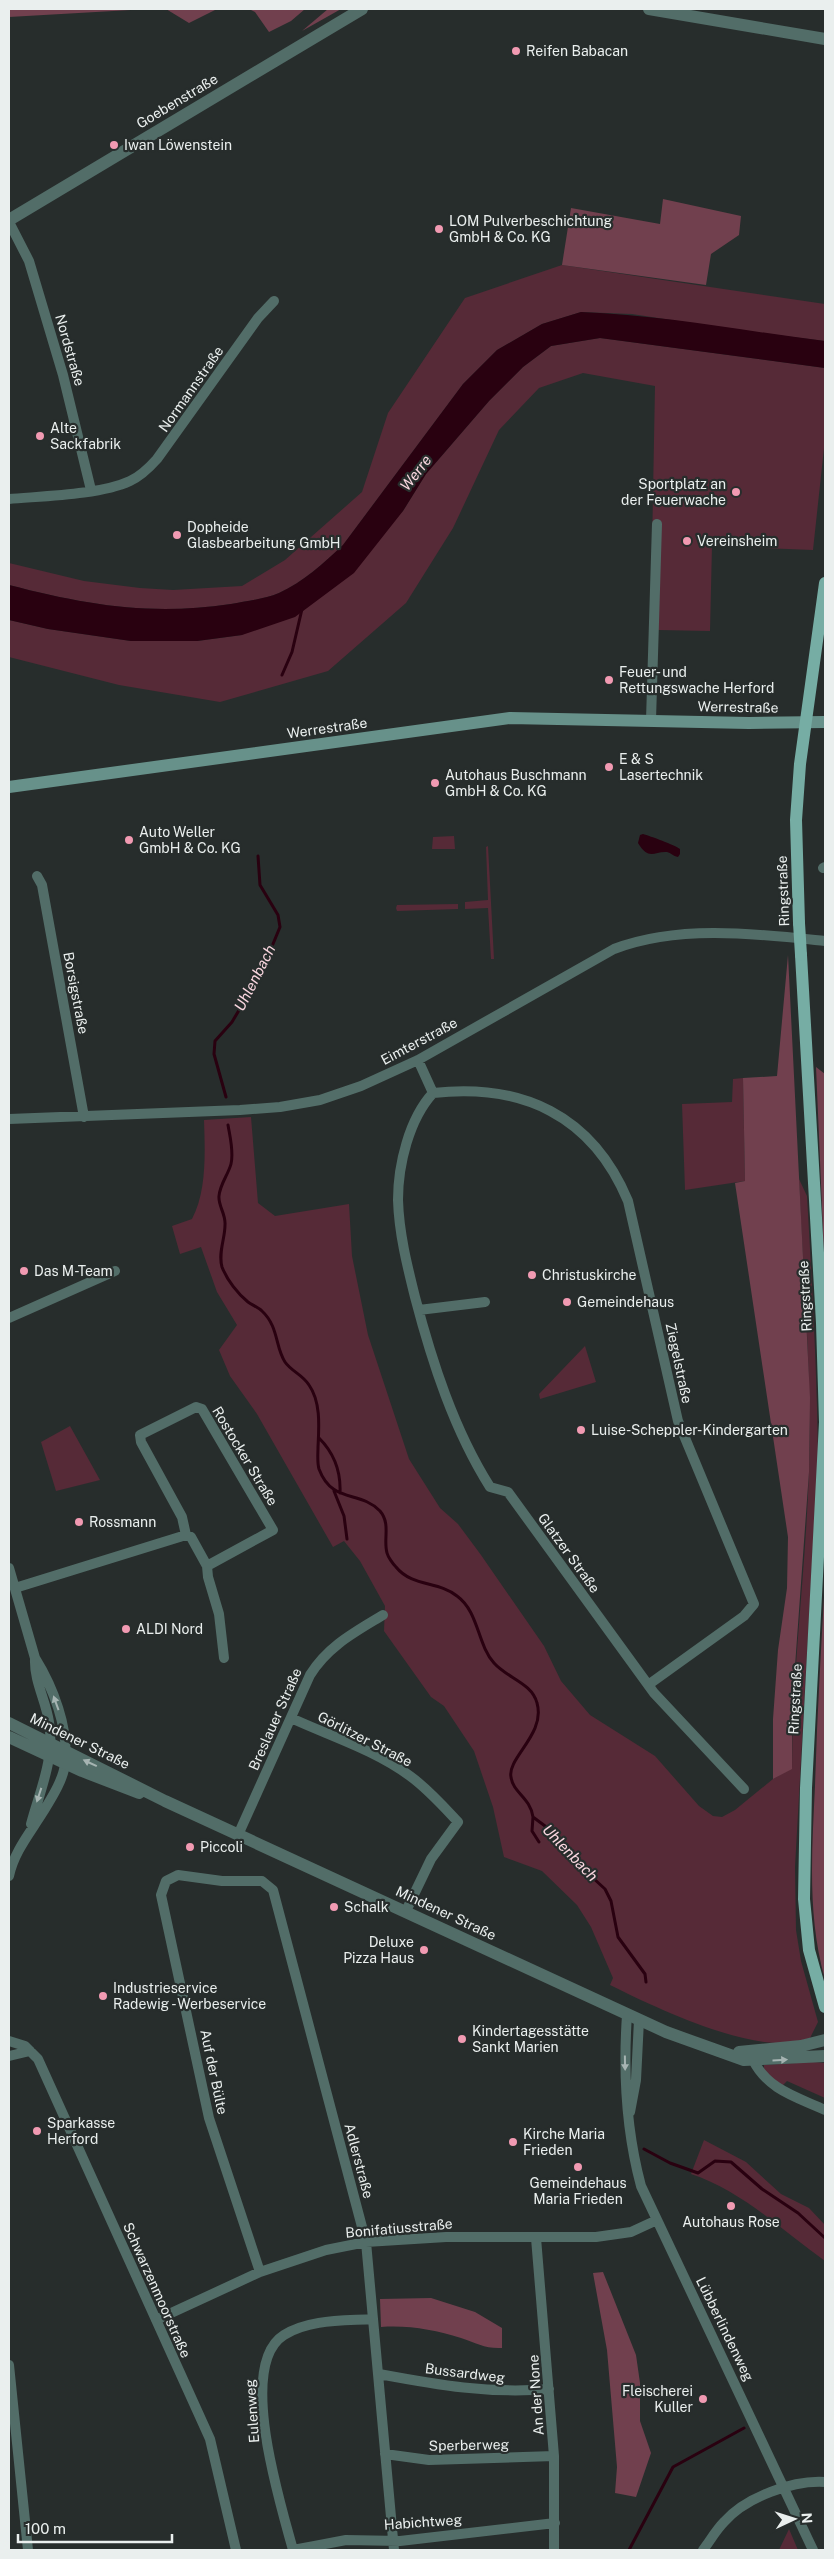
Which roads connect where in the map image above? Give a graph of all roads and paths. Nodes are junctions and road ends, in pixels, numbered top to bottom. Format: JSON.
{"nodes":[{"id":1,"x":362,"y":9,"type":"edge"},
{"id":2,"x":649,"y":9,"type":"edge"},
{"id":3,"x":825,"y":39,"type":"edge"},
{"id":4,"x":9,"y":221,"type":"edge"},
{"id":5,"x":274,"y":301,"type":"dead end"},
{"id":6,"x":91,"y":490,"type":"junction"},
{"id":7,"x":9,"y":499,"type":"edge"},
{"id":8,"x":657,"y":524,"type":"dead end"},
{"id":9,"x":825,"y":583,"type":"edge"},
{"id":10,"x":650,"y":720,"type":"junction"},
{"id":11,"x":825,"y":722,"type":"edge"},
{"id":12,"x":805,"y":723,"type":"junction"},
{"id":13,"x":9,"y":787,"type":"edge"},
{"id":14,"x":37,"y":876,"type":"dead end"},
{"id":15,"x":825,"y":941,"type":"edge"},
{"id":16,"x":418,"y":1060,"type":"junction"},
{"id":17,"x":433,"y":1094,"type":"junction"},
{"id":18,"x":84,"y":1117,"type":"junction"},
{"id":19,"x":9,"y":1119,"type":"edge"},
{"id":20,"x":115,"y":1271,"type":"dead end"},
{"id":21,"x":485,"y":1302,"type":"dead end"},
{"id":22,"x":419,"y":1310,"type":"junction"},
{"id":23,"x":9,"y":1318,"type":"edge"},
{"id":24,"x":186,"y":1535,"type":"junction"},
{"id":25,"x":207,"y":1566,"type":"junction"},
{"id":26,"x":9,"y":1568,"type":"edge"},
{"id":27,"x":15,"y":1588,"type":"junction"},
{"id":28,"x":383,"y":1615,"type":"dead end"},
{"id":29,"x":35,"y":1658,"type":"junction"},
{"id":30,"x":224,"y":1658,"type":"dead end"},
{"id":31,"x":648,"y":1685,"type":"junction"},
{"id":32,"x":291,"y":1718,"type":"junction"},
{"id":33,"x":9,"y":1724,"type":"edge"},
{"id":34,"x":9,"y":1737,"type":"edge"},
{"id":35,"x":50,"y":1744,"type":"junction"},
{"id":36,"x":64,"y":1751,"type":"junction"},
{"id":37,"x":50,"y":1757,"type":"junction"},
{"id":38,"x":66,"y":1764,"type":"junction"},
{"id":39,"x":744,"y":1789,"type":"dead end"},
{"id":40,"x":165,"y":1801,"type":"junction"},
{"id":41,"x":28,"y":1834,"type":"junction"},
{"id":42,"x":238,"y":1835,"type":"junction"},
{"id":43,"x":9,"y":1876,"type":"edge"},
{"id":44,"x":172,"y":1877,"type":"joint"},
{"id":45,"x":406,"y":1911,"type":"junction"},
{"id":46,"x":825,"y":2006,"type":"edge"},
{"id":47,"x":626,"y":2015,"type":"junction"},
{"id":48,"x":639,"y":2020,"type":"junction"},
{"id":49,"x":825,"y":2040,"type":"edge"},
{"id":50,"x":9,"y":2041,"type":"edge"},
{"id":51,"x":716,"y":2050,"type":"junction"},
{"id":52,"x":30,"y":2051,"type":"junction"},
{"id":53,"x":9,"y":2056,"type":"edge"},
{"id":54,"x":825,"y":2056,"type":"edge"},
{"id":55,"x":753,"y":2060,"type":"junction"},
{"id":56,"x":825,"y":2110,"type":"edge"},
{"id":57,"x":630,"y":2115,"type":"junction"},
{"id":58,"x":657,"y":2220,"type":"junction"},
{"id":59,"x":536,"y":2238,"type":"junction"},
{"id":60,"x":366,"y":2242,"type":"junction"},
{"id":61,"x":260,"y":2272,"type":"junction"},
{"id":62,"x":373,"y":2319,"type":"junction"},
{"id":63,"x":156,"y":2320,"type":"junction"},
{"id":64,"x":9,"y":2365,"type":"edge"},
{"id":65,"x":379,"y":2374,"type":"junction"},
{"id":66,"x":550,"y":2389,"type":"junction"},
{"id":67,"x":385,"y":2454,"type":"junction"},
{"id":68,"x":554,"y":2456,"type":"junction"},
{"id":69,"x":825,"y":2482,"type":"edge"},
{"id":70,"x":785,"y":2487,"type":"junction"},
{"id":71,"x":555,"y":2523,"type":"junction"},
{"id":72,"x":393,"y":2545,"type":"edge"},
{"id":73,"x":28,"y":2550,"type":"edge"},
{"id":74,"x":236,"y":2550,"type":"edge"},
{"id":75,"x":293,"y":2550,"type":"edge"},
{"id":76,"x":554,"y":2550,"type":"edge"},
{"id":77,"x":704,"y":2550,"type":"edge"},
{"id":78,"x":813,"y":2550,"type":"edge"}],
"edges":[{"from":1,"to":4,"type":"street","name":"Goebenstraße"},
{"from":2,"to":3,"type":"street"},
{"from":4,"to":6,"type":"street","name":"Nordstraße"},
{"from":5,"to":6,"type":"street","name":"Normannstraße"},
{"from":6,"to":7,"type":"street"},
{"from":8,"to":10,"type":"street"},
{"from":9,"to":12,"type":"main road","name":"Ringstraße"},
{"from":10,"to":12,"type":"main road","name":"Werrestraße"},
{"from":10,"to":13,"type":"main road","name":"Werrestraße"},
{"from":11,"to":12,"type":"main road","name":"Werrestraße"},
{"from":12,"to":46,"type":"main road","name":"Ringstraße","bridge":true},
{"from":14,"to":18,"type":"street","name":"Borsigstraße"},
{"from":15,"to":16,"type":"street","name":"Eimterstraße"},
{"from":16,"to":17,"type":"street"},
{"from":16,"to":18,"type":"street","name":"Eimterstraße"},
{"from":17,"to":22,"type":"street","name":"Glatzer Straße"},
{"from":17,"to":31,"type":"street","name":"Ziegelstraße"},
{"from":18,"to":19,"type":"street","name":"Eimterstraße"},
{"from":20,"to":23,"type":"street"},
{"from":21,"to":22,"type":"street"},
{"from":22,"to":31,"type":"street","name":"Glatzer Straße"},
{"from":24,"to":25,"type":"street","name":"Rostocker Straße"},
{"from":24,"to":25,"type":"street","name":"Rostocker Straße"},
{"from":24,"to":27,"type":"street"},
{"from":25,"to":30,"type":"street","name":"Rostocker Straße"},
{"from":26,"to":27,"type":"street"},
{"from":27,"to":29,"type":"street"},
{"from":28,"to":32,"type":"street","name":"Breslauer Straße"},
{"from":29,"to":35,"type":"street"},
{"from":36,"to":29,"type":"street","one_way":true},
{"from":31,"to":39,"type":"street","name":"Glatzer Straße"},
{"from":32,"to":42,"type":"street","name":"Breslauer Straße"},
{"from":32,"to":45,"type":"street","name":"Görlitzer Straße"},
{"from":33,"to":35,"type":"street","name":"Mindener Straße"},
{"from":34,"to":37,"type":"street","name":"Mindener Straße"},
{"from":35,"to":36,"type":"street","name":"Mindener Straße"},
{"from":35,"to":37,"type":"street"},
{"from":36,"to":38,"type":"street"},
{"from":40,"to":36,"type":"street","name":"Mindener Straße","one_way":true},
{"from":37,"to":38,"type":"street","name":"Mindener Straße"},
{"from":37,"to":41,"type":"street","one_way":true},
{"from":38,"to":40,"type":"street","name":"Mindener Straße"},
{"from":38,"to":41,"type":"street"},
{"from":40,"to":42,"type":"street","name":"Mindener Straße"},
{"from":41,"to":43,"type":"street"},
{"from":42,"to":45,"type":"street","name":"Mindener Straße"},
{"from":44,"to":60,"type":"street","name":"Adlerstraße"},
{"from":44,"to":61,"type":"street","name":"Auf der Bülte"},
{"from":45,"to":47,"type":"street","name":"Mindener Straße"},
{"from":47,"to":48,"type":"street","name":"Mindener Straße"},
{"from":47,"to":57,"type":"street","name":"Lübberlindenweg","one_way":true},
{"from":48,"to":51,"type":"street","name":"Mindener Straße"},
{"from":48,"to":57,"type":"street","name":"Lübberlindenweg"},
{"from":49,"to":51,"type":"street","name":"Mindener Straße"},
{"from":50,"to":52,"type":"street"},
{"from":51,"to":55,"type":"street","name":"Mindener Straße"},
{"from":52,"to":53,"type":"street"},
{"from":52,"to":63,"type":"street","name":"Schwarzenmoorstraße"},
{"from":55,"to":54,"type":"street","name":"Mindener Straße","one_way":true},
{"from":55,"to":56,"type":"street"},
{"from":57,"to":58,"type":"street","name":"Lübberlindenweg"},
{"from":58,"to":59,"type":"street","name":"Bonifatiusstraße"},
{"from":58,"to":70,"type":"street","name":"Lübberlindenweg"},
{"from":59,"to":60,"type":"street","name":"Bonifatiusstraße"},
{"from":59,"to":66,"type":"street","name":"An der None"},
{"from":60,"to":61,"type":"street","name":"Bonifatiusstraße"},
{"from":60,"to":62,"type":"street","name":"Adlerstraße"},
{"from":61,"to":63,"type":"street","name":"Bonifatiusstraße"},
{"from":62,"to":65,"type":"street","name":"Adlerstraße"},
{"from":62,"to":75,"type":"street","name":"Eulenweg"},
{"from":63,"to":74,"type":"street","name":"Schwarzenmoorstraße"},
{"from":64,"to":73,"type":"street"},
{"from":65,"to":66,"type":"street","name":"Bussardweg"},
{"from":65,"to":67,"type":"street","name":"Adlerstraße"},
{"from":66,"to":68,"type":"street","name":"An der None"},
{"from":67,"to":68,"type":"street","name":"Sperberweg"},
{"from":67,"to":72,"type":"street","name":"Adlerstraße"},
{"from":68,"to":71,"type":"street","name":"An der None"},
{"from":69,"to":70,"type":"street"},
{"from":70,"to":77,"type":"street"},
{"from":70,"to":78,"type":"street","name":"Lübberlindenweg"},
{"from":71,"to":72,"type":"street","name":"Habichtweg"},
{"from":71,"to":76,"type":"street","name":"An der None"},
{"from":72,"to":75,"type":"street","name":"Habichtweg"}]}
